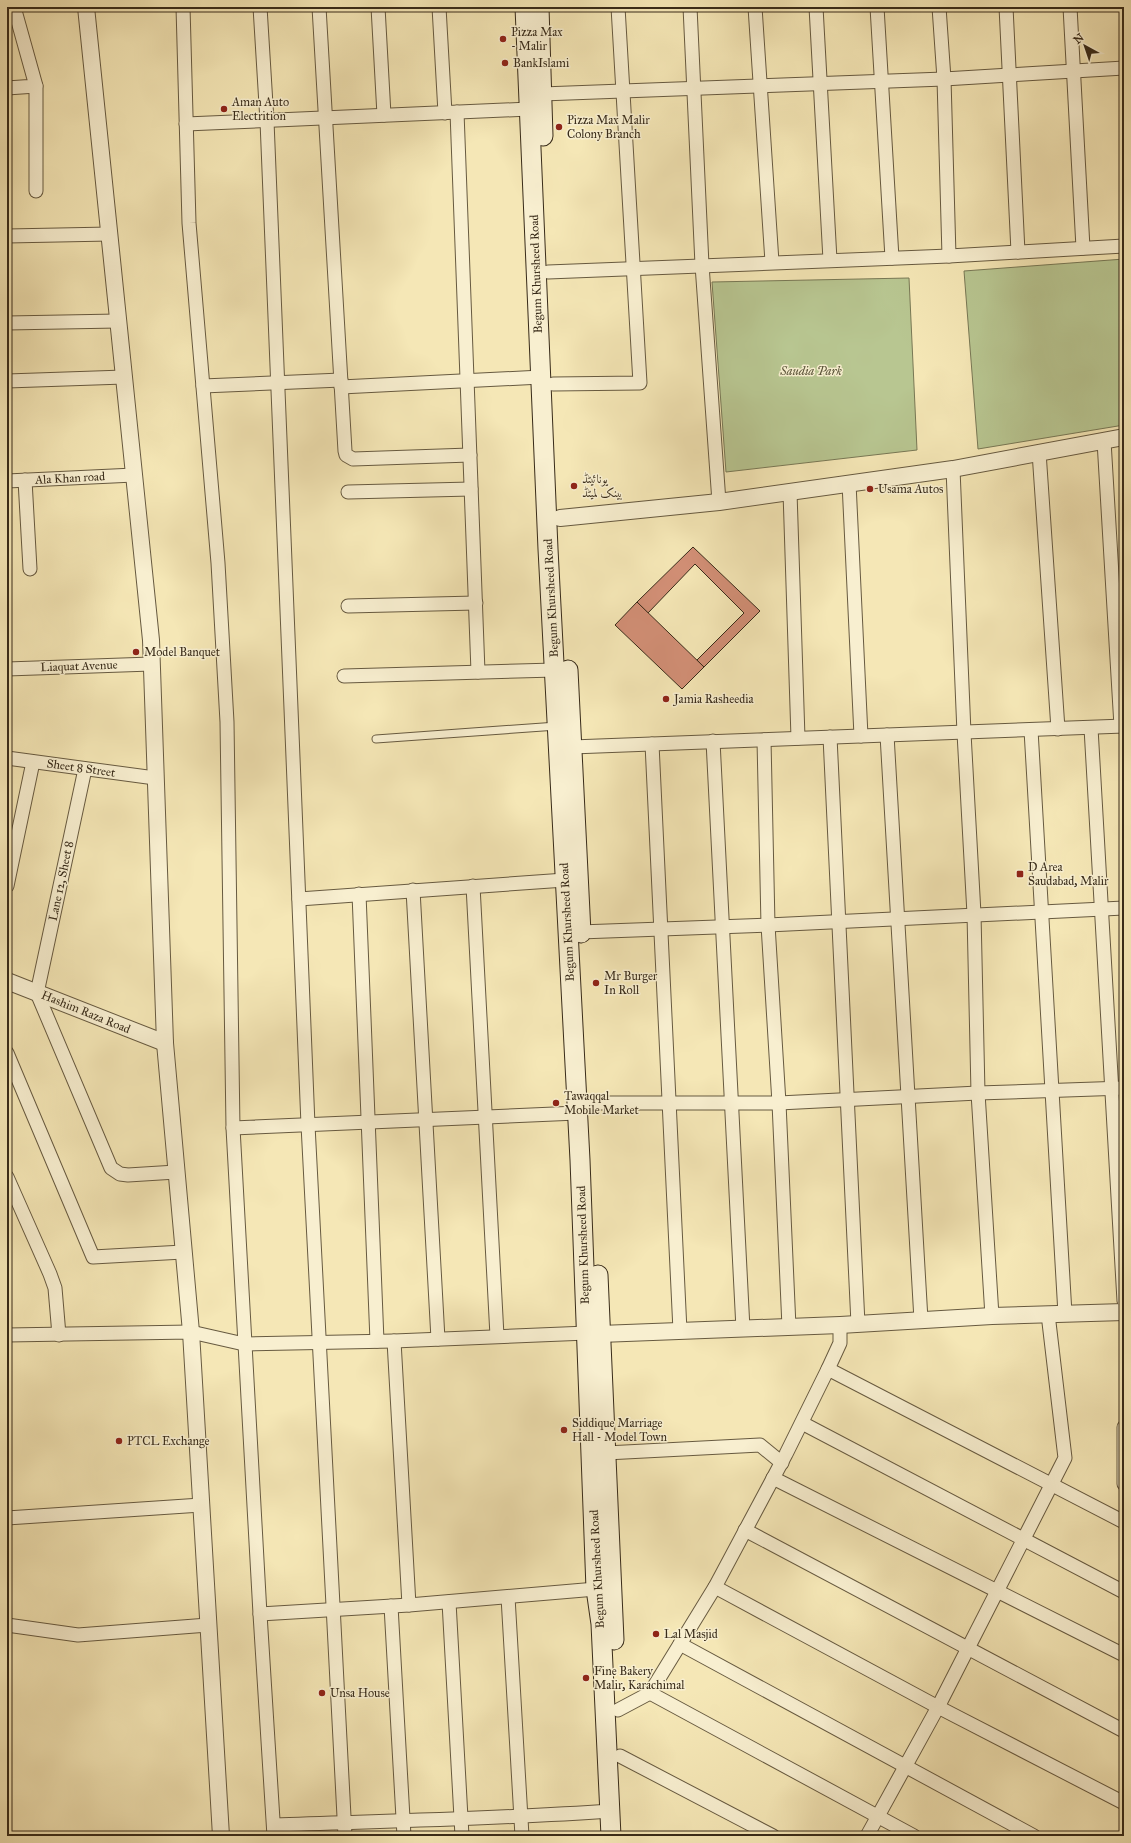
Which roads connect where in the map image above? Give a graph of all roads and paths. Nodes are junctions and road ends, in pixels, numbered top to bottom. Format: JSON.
{"nodes":[{"id":1,"x":14,"y":7,"type":"edge"},
{"id":2,"x":86,"y":7,"type":"edge"},
{"id":3,"x":183,"y":7,"type":"edge"},
{"id":4,"x":260,"y":7,"type":"edge"},
{"id":5,"x":319,"y":7,"type":"edge"},
{"id":6,"x":378,"y":7,"type":"edge"},
{"id":7,"x":439,"y":7,"type":"edge"},
{"id":8,"x":525,"y":7,"type":"edge"},
{"id":9,"x":539,"y":7,"type":"edge"},
{"id":10,"x":618,"y":7,"type":"edge"},
{"id":11,"x":690,"y":7,"type":"edge"},
{"id":12,"x":755,"y":7,"type":"edge"},
{"id":13,"x":816,"y":7,"type":"edge"},
{"id":14,"x":877,"y":7,"type":"edge"},
{"id":15,"x":938,"y":7,"type":"edge"},
{"id":16,"x":1006,"y":7,"type":"edge"},
{"id":17,"x":1070,"y":7,"type":"edge"},
{"id":18,"x":1124,"y":68,"type":"edge"},
{"id":19,"x":1073,"y":71,"type":"junction"},
{"id":20,"x":1009,"y":75,"type":"junction"},
{"id":21,"x":944,"y":79,"type":"junction"},
{"id":22,"x":881,"y":81,"type":"junction"},
{"id":23,"x":820,"y":83,"type":"junction"},
{"id":24,"x":36,"y":86,"type":"junction"},
{"id":25,"x":760,"y":86,"type":"junction"},
{"id":26,"x":7,"y":88,"type":"edge"},
{"id":27,"x":693,"y":88,"type":"junction"},
{"id":28,"x":623,"y":91,"type":"junction"},
{"id":29,"x":542,"y":94,"type":"junction"},
{"id":30,"x":529,"y":109,"type":"junction"},
{"id":31,"x":451,"y":112,"type":"junction"},
{"id":32,"x":384,"y":115,"type":"junction"},
{"id":33,"x":326,"y":118,"type":"junction"},
{"id":34,"x":267,"y":120,"type":"junction"},
{"id":35,"x":186,"y":124,"type":"junction"},
{"id":36,"x":36,"y":191,"type":"dead end"},
{"id":37,"x":110,"y":234,"type":"junction"},
{"id":38,"x":7,"y":236,"type":"edge"},
{"id":39,"x":1124,"y":246,"type":"edge"},
{"id":40,"x":1083,"y":248,"type":"junction"},
{"id":41,"x":1018,"y":252,"type":"junction"},
{"id":42,"x":949,"y":256,"type":"junction"},
{"id":43,"x":892,"y":258,"type":"junction"},
{"id":44,"x":830,"y":260,"type":"junction"},
{"id":45,"x":772,"y":262,"type":"junction"},
{"id":46,"x":702,"y":265,"type":"junction"},
{"id":47,"x":633,"y":268,"type":"junction"},
{"id":48,"x":548,"y":272,"type":"junction"},
{"id":49,"x":118,"y":321,"type":"junction"},
{"id":50,"x":7,"y":324,"type":"edge"},
{"id":51,"x":124,"y":377,"type":"junction"},
{"id":52,"x":7,"y":381,"type":"edge"},
{"id":53,"x":467,"y":381,"type":"junction"},
{"id":54,"x":547,"y":381,"type":"junction"},
{"id":55,"x":278,"y":382,"type":"junction"},
{"id":56,"x":341,"y":384,"type":"junction"},
{"id":57,"x":203,"y":386,"type":"junction"},
{"id":58,"x":1124,"y":437,"type":"edge"},
{"id":59,"x":1104,"y":441,"type":"junction"},
{"id":60,"x":1039,"y":452,"type":"junction"},
{"id":61,"x":470,"y":455,"type":"junction"},
{"id":62,"x":953,"y":469,"type":"junction"},
{"id":63,"x":134,"y":475,"type":"junction"},
{"id":64,"x":25,"y":480,"type":"junction"},
{"id":65,"x":7,"y":481,"type":"edge"},
{"id":66,"x":849,"y":483,"type":"junction"},
{"id":67,"x":471,"y":489,"type":"junction"},
{"id":68,"x":348,"y":492,"type":"dead end"},
{"id":69,"x":790,"y":492,"type":"junction"},
{"id":70,"x":719,"y":502,"type":"junction"},
{"id":71,"x":560,"y":518,"type":"junction"},
{"id":72,"x":30,"y":569,"type":"dead end"},
{"id":73,"x":476,"y":603,"type":"junction"},
{"id":74,"x":348,"y":606,"type":"dead end"},
{"id":75,"x":151,"y":664,"type":"junction"},
{"id":76,"x":7,"y":669,"type":"edge"},
{"id":77,"x":554,"y":670,"type":"junction"},
{"id":78,"x":478,"y":672,"type":"junction"},
{"id":79,"x":344,"y":676,"type":"dead end"},
{"id":80,"x":564,"y":726,"type":"junction"},
{"id":81,"x":1122,"y":726,"type":"edge"},
{"id":82,"x":1091,"y":728,"type":"junction"},
{"id":83,"x":1058,"y":729,"type":"junction"},
{"id":84,"x":1031,"y":730,"type":"junction"},
{"id":85,"x":964,"y":733,"type":"junction"},
{"id":86,"x":887,"y":735,"type":"junction"},
{"id":87,"x":860,"y":736,"type":"junction"},
{"id":88,"x":830,"y":737,"type":"junction"},
{"id":89,"x":798,"y":738,"type":"junction"},
{"id":90,"x":376,"y":739,"type":"dead end"},
{"id":91,"x":764,"y":740,"type":"junction"},
{"id":92,"x":713,"y":741,"type":"junction"},
{"id":93,"x":652,"y":744,"type":"junction"},
{"id":94,"x":572,"y":747,"type":"junction"},
{"id":95,"x":7,"y":758,"type":"edge"},
{"id":96,"x":33,"y":762,"type":"junction"},
{"id":97,"x":85,"y":769,"type":"junction"},
{"id":98,"x":155,"y":778,"type":"junction"},
{"id":99,"x":565,"y":880,"type":"junction"},
{"id":100,"x":7,"y":886,"type":"edge"},
{"id":101,"x":473,"y":886,"type":"junction"},
{"id":102,"x":413,"y":890,"type":"junction"},
{"id":103,"x":359,"y":894,"type":"junction"},
{"id":104,"x":299,"y":899,"type":"junction"},
{"id":105,"x":1124,"y":908,"type":"edge"},
{"id":106,"x":1101,"y":909,"type":"junction"},
{"id":107,"x":1042,"y":911,"type":"junction"},
{"id":108,"x":974,"y":914,"type":"junction"},
{"id":109,"x":898,"y":918,"type":"junction"},
{"id":110,"x":839,"y":921,"type":"junction"},
{"id":111,"x":768,"y":925,"type":"junction"},
{"id":112,"x":723,"y":927,"type":"junction"},
{"id":113,"x":661,"y":929,"type":"junction"},
{"id":114,"x":580,"y":932,"type":"junction"},
{"id":115,"x":7,"y":981,"type":"edge"},
{"id":116,"x":37,"y":993,"type":"junction"},
{"id":117,"x":578,"y":1020,"type":"junction"},
{"id":118,"x":164,"y":1043,"type":"junction"},
{"id":119,"x":7,"y":1053,"type":"edge"},
{"id":120,"x":1118,"y":1088,"type":"edge"},
{"id":121,"x":1052,"y":1090,"type":"junction"},
{"id":122,"x":978,"y":1093,"type":"junction"},
{"id":123,"x":908,"y":1096,"type":"junction"},
{"id":124,"x":847,"y":1100,"type":"junction"},
{"id":125,"x":669,"y":1103,"type":"junction"},
{"id":126,"x":732,"y":1103,"type":"junction"},
{"id":127,"x":779,"y":1103,"type":"junction"},
{"id":128,"x":582,"y":1108,"type":"junction"},
{"id":129,"x":485,"y":1117,"type":"junction"},
{"id":130,"x":426,"y":1120,"type":"junction"},
{"id":131,"x":368,"y":1122,"type":"junction"},
{"id":132,"x":308,"y":1125,"type":"junction"},
{"id":133,"x":233,"y":1128,"type":"junction"},
{"id":134,"x":176,"y":1172,"type":"junction"},
{"id":135,"x":7,"y":1177,"type":"edge"},
{"id":136,"x":183,"y":1252,"type":"junction"},
{"id":137,"x":1124,"y":1301,"type":"edge"},
{"id":138,"x":1124,"y":1312,"type":"edge"},
{"id":139,"x":1048,"y":1314,"type":"junction"},
{"id":140,"x":1065,"y":1314,"type":"junction"},
{"id":141,"x":992,"y":1316,"type":"junction"},
{"id":142,"x":921,"y":1320,"type":"junction"},
{"id":143,"x":858,"y":1324,"type":"junction"},
{"id":144,"x":840,"y":1325,"type":"junction"},
{"id":145,"x":789,"y":1327,"type":"junction"},
{"id":146,"x":744,"y":1329,"type":"junction"},
{"id":147,"x":680,"y":1331,"type":"junction"},
{"id":148,"x":191,"y":1332,"type":"junction"},
{"id":149,"x":594,"y":1333,"type":"junction"},
{"id":150,"x":59,"y":1334,"type":"junction"},
{"id":151,"x":7,"y":1335,"type":"edge"},
{"id":152,"x":497,"y":1336,"type":"junction"},
{"id":153,"x":438,"y":1339,"type":"junction"},
{"id":154,"x":377,"y":1341,"type":"junction"},
{"id":155,"x":394,"y":1341,"type":"junction"},
{"id":156,"x":319,"y":1342,"type":"junction"},
{"id":157,"x":244,"y":1344,"type":"junction"},
{"id":158,"x":828,"y":1369,"type":"junction"},
{"id":159,"x":802,"y":1423,"type":"junction"},
{"id":160,"x":1124,"y":1427,"type":"edge"},
{"id":161,"x":606,"y":1453,"type":"junction"},
{"id":162,"x":782,"y":1463,"type":"junction"},
{"id":163,"x":773,"y":1478,"type":"junction"},
{"id":164,"x":1051,"y":1484,"type":"junction"},
{"id":165,"x":1124,"y":1484,"type":"edge"},
{"id":166,"x":201,"y":1505,"type":"junction"},
{"id":167,"x":7,"y":1518,"type":"edge"},
{"id":168,"x":1124,"y":1522,"type":"edge"},
{"id":169,"x":746,"y":1530,"type":"junction"},
{"id":170,"x":1024,"y":1539,"type":"junction"},
{"id":171,"x":715,"y":1587,"type":"junction"},
{"id":172,"x":596,"y":1589,"type":"junction"},
{"id":173,"x":997,"y":1591,"type":"junction"},
{"id":174,"x":1124,"y":1592,"type":"edge"},
{"id":175,"x":508,"y":1597,"type":"junction"},
{"id":176,"x":449,"y":1602,"type":"junction"},
{"id":177,"x":408,"y":1605,"type":"junction"},
{"id":178,"x":391,"y":1606,"type":"junction"},
{"id":179,"x":332,"y":1610,"type":"junction"},
{"id":180,"x":260,"y":1614,"type":"junction"},
{"id":181,"x":208,"y":1625,"type":"junction"},
{"id":182,"x":7,"y":1626,"type":"edge"},
{"id":183,"x":680,"y":1644,"type":"junction"},
{"id":184,"x":968,"y":1648,"type":"junction"},
{"id":185,"x":1124,"y":1654,"type":"edge"},
{"id":186,"x":650,"y":1693,"type":"junction"},
{"id":187,"x":938,"y":1706,"type":"junction"},
{"id":188,"x":618,"y":1710,"type":"junction"},
{"id":189,"x":1124,"y":1731,"type":"edge"},
{"id":190,"x":620,"y":1756,"type":"junction"},
{"id":191,"x":905,"y":1766,"type":"junction"},
{"id":192,"x":1124,"y":1803,"type":"edge"},
{"id":193,"x":610,"y":1811,"type":"junction"},
{"id":194,"x":878,"y":1816,"type":"junction"},
{"id":195,"x":521,"y":1817,"type":"junction"},
{"id":196,"x":461,"y":1818,"type":"junction"},
{"id":197,"x":344,"y":1822,"type":"junction"},
{"id":198,"x":404,"y":1822,"type":"junction"},
{"id":199,"x":274,"y":1830,"type":"edge"},
{"id":200,"x":221,"y":1836,"type":"edge"},
{"id":201,"x":345,"y":1836,"type":"edge"},
{"id":202,"x":404,"y":1836,"type":"edge"},
{"id":203,"x":462,"y":1836,"type":"edge"},
{"id":204,"x":522,"y":1836,"type":"edge"},
{"id":205,"x":611,"y":1836,"type":"edge"},
{"id":206,"x":624,"y":1836,"type":"edge"},
{"id":207,"x":773,"y":1836,"type":"edge"},
{"id":208,"x":867,"y":1836,"type":"edge"},
{"id":209,"x":914,"y":1836,"type":"edge"},
{"id":210,"x":1034,"y":1836,"type":"edge"}],
"edges":[{"from":1,"to":24,"type":"street"},
{"from":2,"to":37,"type":"street"},
{"from":3,"to":35,"type":"street"},
{"from":4,"to":34,"type":"street"},
{"from":5,"to":33,"type":"street"},
{"from":6,"to":32,"type":"street"},
{"from":7,"to":31,"type":"street"},
{"from":8,"to":30,"type":"main road","name":"Begum Khursheed Road"},
{"from":9,"to":29,"type":"main road","name":"Begum Khursheed Road"},
{"from":10,"to":28,"type":"street"},
{"from":11,"to":27,"type":"street"},
{"from":12,"to":25,"type":"street"},
{"from":13,"to":23,"type":"street"},
{"from":14,"to":22,"type":"street"},
{"from":15,"to":21,"type":"street"},
{"from":16,"to":20,"type":"street"},
{"from":17,"to":19,"type":"street"},
{"from":18,"to":19,"type":"street"},
{"from":19,"to":20,"type":"street"},
{"from":19,"to":40,"type":"street"},
{"from":20,"to":21,"type":"street"},
{"from":20,"to":41,"type":"street"},
{"from":21,"to":22,"type":"street"},
{"from":21,"to":42,"type":"street"},
{"from":22,"to":23,"type":"street"},
{"from":22,"to":43,"type":"street"},
{"from":23,"to":25,"type":"street"},
{"from":23,"to":44,"type":"street"},
{"from":24,"to":26,"type":"street"},
{"from":24,"to":36,"type":"street"},
{"from":25,"to":27,"type":"street"},
{"from":25,"to":45,"type":"street"},
{"from":27,"to":28,"type":"street"},
{"from":27,"to":46,"type":"street"},
{"from":28,"to":29,"type":"street"},
{"from":28,"to":47,"type":"street"},
{"from":29,"to":48,"type":"main road","name":"Begum Khursheed Road"},
{"from":30,"to":31,"type":"street"},
{"from":30,"to":54,"type":"main road","name":"Begum Khursheed Road"},
{"from":31,"to":32,"type":"street"},
{"from":31,"to":53,"type":"street"},
{"from":32,"to":33,"type":"street"},
{"from":33,"to":34,"type":"street"},
{"from":33,"to":56,"type":"street"},
{"from":34,"to":35,"type":"street"},
{"from":34,"to":55,"type":"street"},
{"from":35,"to":57,"type":"street"},
{"from":37,"to":38,"type":"street"},
{"from":37,"to":49,"type":"street"},
{"from":39,"to":40,"type":"street"},
{"from":40,"to":41,"type":"street"},
{"from":41,"to":42,"type":"street"},
{"from":42,"to":43,"type":"street"},
{"from":43,"to":44,"type":"street"},
{"from":44,"to":45,"type":"street"},
{"from":45,"to":46,"type":"street"},
{"from":46,"to":47,"type":"street"},
{"from":46,"to":70,"type":"street"},
{"from":47,"to":48,"type":"street"},
{"from":47,"to":54,"type":"street"},
{"from":48,"to":54,"type":"main road","name":"Begum Khursheed Road"},
{"from":49,"to":50,"type":"street"},
{"from":49,"to":51,"type":"street"},
{"from":51,"to":52,"type":"street"},
{"from":51,"to":63,"type":"street"},
{"from":53,"to":54,"type":"street"},
{"from":53,"to":56,"type":"street"},
{"from":53,"to":61,"type":"street"},
{"from":54,"to":71,"type":"main road","name":"Begum Khursheed Road"},
{"from":54,"to":77,"type":"main road","name":"Begum Khursheed Road"},
{"from":55,"to":56,"type":"street"},
{"from":55,"to":57,"type":"street"},
{"from":55,"to":104,"type":"street"},
{"from":56,"to":61,"type":"street"},
{"from":57,"to":133,"type":"street"},
{"from":58,"to":59,"type":"street"},
{"from":59,"to":60,"type":"street"},
{"from":59,"to":81,"type":"street"},
{"from":60,"to":62,"type":"street"},
{"from":60,"to":83,"type":"street"},
{"from":61,"to":67,"type":"street"},
{"from":62,"to":66,"type":"street"},
{"from":62,"to":85,"type":"street"},
{"from":63,"to":64,"type":"street","name":"Ala Khan road"},
{"from":63,"to":75,"type":"street"},
{"from":64,"to":65,"type":"street","name":"Ala Khan road"},
{"from":64,"to":72,"type":"street"},
{"from":66,"to":69,"type":"street"},
{"from":66,"to":87,"type":"street"},
{"from":67,"to":68,"type":"street"},
{"from":67,"to":73,"type":"street"},
{"from":69,"to":70,"type":"street"},
{"from":69,"to":89,"type":"street"},
{"from":70,"to":71,"type":"street"},
{"from":71,"to":80,"type":"main road","name":"Begum Khursheed Road"},
{"from":73,"to":74,"type":"street"},
{"from":73,"to":78,"type":"street"},
{"from":75,"to":76,"type":"street","name":"Liaquat Avenue"},
{"from":75,"to":98,"type":"street"},
{"from":77,"to":78,"type":"street"},
{"from":77,"to":80,"type":"main road","name":"Begum Khursheed Road"},
{"from":78,"to":79,"type":"street"},
{"from":80,"to":90,"type":"lane"},
{"from":80,"to":94,"type":"main road","name":"Begum Khursheed Road"},
{"from":80,"to":99,"type":"main road","name":"Begum Khursheed Road"},
{"from":81,"to":82,"type":"street"},
{"from":82,"to":83,"type":"street"},
{"from":82,"to":106,"type":"street"},
{"from":83,"to":84,"type":"street"},
{"from":84,"to":85,"type":"street"},
{"from":84,"to":107,"type":"street"},
{"from":85,"to":86,"type":"street"},
{"from":85,"to":108,"type":"street"},
{"from":86,"to":87,"type":"street"},
{"from":86,"to":109,"type":"street"},
{"from":87,"to":88,"type":"street"},
{"from":88,"to":89,"type":"street"},
{"from":88,"to":110,"type":"street"},
{"from":89,"to":91,"type":"street"},
{"from":91,"to":92,"type":"street"},
{"from":91,"to":111,"type":"street"},
{"from":92,"to":93,"type":"street"},
{"from":92,"to":112,"type":"street"},
{"from":93,"to":94,"type":"street"},
{"from":93,"to":113,"type":"street"},
{"from":94,"to":114,"type":"main road","name":"Begum Khursheed Road"},
{"from":95,"to":96,"type":"street","name":"Sheet 8 Street"},
{"from":96,"to":97,"type":"street","name":"Sheet 8 Street"},
{"from":96,"to":100,"type":"street"},
{"from":97,"to":98,"type":"street","name":"Sheet 8 Street"},
{"from":97,"to":116,"type":"street","name":"Lane 12, Sheet 8"},
{"from":98,"to":118,"type":"street"},
{"from":99,"to":101,"type":"street"},
{"from":99,"to":117,"type":"main road","name":"Begum Khursheed Road"},
{"from":101,"to":102,"type":"street"},
{"from":101,"to":129,"type":"street"},
{"from":102,"to":103,"type":"street"},
{"from":102,"to":130,"type":"street"},
{"from":103,"to":104,"type":"street"},
{"from":103,"to":131,"type":"street"},
{"from":104,"to":132,"type":"street"},
{"from":105,"to":106,"type":"street"},
{"from":106,"to":107,"type":"street"},
{"from":106,"to":120,"type":"street"},
{"from":107,"to":108,"type":"street"},
{"from":107,"to":121,"type":"street"},
{"from":108,"to":109,"type":"street"},
{"from":108,"to":122,"type":"street"},
{"from":109,"to":110,"type":"street"},
{"from":109,"to":123,"type":"street"},
{"from":110,"to":111,"type":"street"},
{"from":110,"to":124,"type":"street"},
{"from":111,"to":112,"type":"street"},
{"from":111,"to":127,"type":"street"},
{"from":112,"to":113,"type":"street"},
{"from":112,"to":126,"type":"street"},
{"from":113,"to":114,"type":"street"},
{"from":113,"to":125,"type":"street"},
{"from":114,"to":117,"type":"main road","name":"Begum Khursheed Road"},
{"from":115,"to":116,"type":"street","name":"Hashim Raza Road"},
{"from":116,"to":118,"type":"street","name":"Hashim Raza Road"},
{"from":116,"to":134,"type":"street"},
{"from":117,"to":128,"type":"main road","name":"Begum Khursheed Road"},
{"from":118,"to":134,"type":"street"},
{"from":119,"to":136,"type":"street"},
{"from":120,"to":121,"type":"street"},
{"from":120,"to":137,"type":"street"},
{"from":121,"to":122,"type":"street"},
{"from":121,"to":140,"type":"street"},
{"from":122,"to":123,"type":"street"},
{"from":122,"to":141,"type":"street"},
{"from":123,"to":124,"type":"street"},
{"from":123,"to":142,"type":"street"},
{"from":124,"to":127,"type":"street"},
{"from":124,"to":143,"type":"street"},
{"from":125,"to":126,"type":"street"},
{"from":125,"to":128,"type":"street"},
{"from":125,"to":147,"type":"street"},
{"from":126,"to":127,"type":"street"},
{"from":126,"to":146,"type":"street"},
{"from":127,"to":145,"type":"street"},
{"from":128,"to":129,"type":"street"},
{"from":128,"to":149,"type":"main road","name":"Begum Khursheed Road"},
{"from":129,"to":130,"type":"street"},
{"from":129,"to":152,"type":"street"},
{"from":130,"to":131,"type":"street"},
{"from":130,"to":153,"type":"street"},
{"from":131,"to":132,"type":"street"},
{"from":131,"to":154,"type":"street"},
{"from":132,"to":133,"type":"street"},
{"from":132,"to":156,"type":"street"},
{"from":133,"to":157,"type":"street"},
{"from":134,"to":136,"type":"street"},
{"from":135,"to":150,"type":"street"},
{"from":136,"to":148,"type":"street"},
{"from":138,"to":140,"type":"street"},
{"from":139,"to":140,"type":"street"},
{"from":139,"to":141,"type":"street"},
{"from":139,"to":164,"type":"street"},
{"from":141,"to":142,"type":"street"},
{"from":142,"to":143,"type":"street"},
{"from":143,"to":144,"type":"street"},
{"from":144,"to":145,"type":"street"},
{"from":144,"to":158,"type":"street"},
{"from":145,"to":146,"type":"street"},
{"from":146,"to":147,"type":"street"},
{"from":147,"to":149,"type":"street"},
{"from":148,"to":150,"type":"street"},
{"from":148,"to":157,"type":"street"},
{"from":148,"to":166,"type":"street"},
{"from":149,"to":152,"type":"street"},
{"from":149,"to":161,"type":"main road","name":"Begum Khursheed Road"},
{"from":149,"to":172,"type":"main road","name":"Begum Khursheed Road"},
{"from":150,"to":151,"type":"street"},
{"from":152,"to":153,"type":"street"},
{"from":153,"to":155,"type":"street"},
{"from":154,"to":155,"type":"street"},
{"from":154,"to":156,"type":"street"},
{"from":155,"to":177,"type":"street"},
{"from":156,"to":157,"type":"street"},
{"from":156,"to":179,"type":"street"},
{"from":157,"to":180,"type":"street"},
{"from":158,"to":159,"type":"street"},
{"from":158,"to":164,"type":"street"},
{"from":159,"to":162,"type":"street"},
{"from":159,"to":170,"type":"street"},
{"from":160,"to":165,"type":"street"},
{"from":161,"to":162,"type":"street"},
{"from":161,"to":188,"type":"main road","name":"Begum Khursheed Road"},
{"from":162,"to":163,"type":"street"},
{"from":163,"to":169,"type":"street"},
{"from":163,"to":173,"type":"street"},
{"from":164,"to":168,"type":"street"},
{"from":164,"to":170,"type":"street"},
{"from":166,"to":167,"type":"street"},
{"from":166,"to":181,"type":"street"},
{"from":169,"to":171,"type":"street"},
{"from":169,"to":184,"type":"street"},
{"from":170,"to":173,"type":"street"},
{"from":170,"to":174,"type":"street"},
{"from":171,"to":183,"type":"street"},
{"from":171,"to":187,"type":"street"},
{"from":172,"to":175,"type":"street"},
{"from":172,"to":193,"type":"main road","name":"Begum Khursheed Road"},
{"from":173,"to":184,"type":"street"},
{"from":173,"to":185,"type":"street"},
{"from":175,"to":176,"type":"street"},
{"from":175,"to":195,"type":"street"},
{"from":176,"to":177,"type":"street"},
{"from":176,"to":196,"type":"street"},
{"from":177,"to":178,"type":"street"},
{"from":178,"to":179,"type":"street"},
{"from":178,"to":198,"type":"street"},
{"from":179,"to":180,"type":"street"},
{"from":179,"to":197,"type":"street"},
{"from":180,"to":199,"type":"street"},
{"from":181,"to":182,"type":"street"},
{"from":181,"to":200,"type":"street"},
{"from":183,"to":186,"type":"street"},
{"from":183,"to":191,"type":"street"},
{"from":184,"to":187,"type":"street"},
{"from":184,"to":189,"type":"street"},
{"from":186,"to":188,"type":"street"},
{"from":186,"to":194,"type":"street"},
{"from":187,"to":191,"type":"street"},
{"from":187,"to":192,"type":"street"},
{"from":188,"to":190,"type":"main road","name":"Begum Khursheed Road"},
{"from":190,"to":206,"type":"main road","name":"Begum Khursheed Road"},
{"from":190,"to":207,"type":"street"},
{"from":191,"to":194,"type":"street"},
{"from":191,"to":210,"type":"street"},
{"from":193,"to":195,"type":"street"},
{"from":193,"to":205,"type":"main road","name":"Begum Khursheed Road"},
{"from":194,"to":208,"type":"street"},
{"from":194,"to":209,"type":"street"},
{"from":195,"to":196,"type":"street"},
{"from":195,"to":204,"type":"street"},
{"from":196,"to":198,"type":"street"},
{"from":196,"to":203,"type":"street"},
{"from":197,"to":198,"type":"street"},
{"from":197,"to":199,"type":"street"},
{"from":197,"to":201,"type":"street"},
{"from":198,"to":202,"type":"street"}]}
